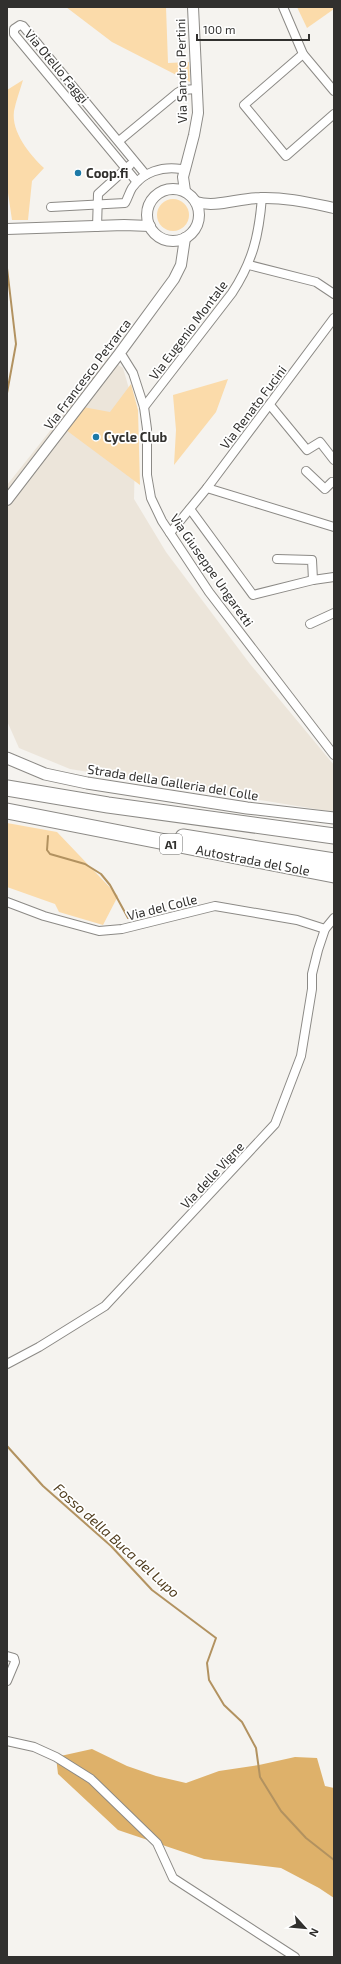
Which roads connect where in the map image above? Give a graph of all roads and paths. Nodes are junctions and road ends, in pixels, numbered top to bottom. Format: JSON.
{"nodes":[{"id":1,"x":193,"y":7,"type":"edge"},
{"id":2,"x":283,"y":7,"type":"edge"},
{"id":3,"x":303,"y":54,"type":"junction"},
{"id":4,"x":197,"y":89,"type":"junction"},
{"id":5,"x":334,"y":91,"type":"edge"},
{"id":6,"x":334,"y":114,"type":"edge"},
{"id":7,"x":103,"y":123,"type":"junction"},
{"id":8,"x":95,"y":130,"type":"junction"},
{"id":9,"x":119,"y":141,"type":"junction"},
{"id":10,"x":187,"y":157,"type":"junction"},
{"id":11,"x":135,"y":161,"type":"junction"},
{"id":12,"x":126,"y":168,"type":"junction"},
{"id":13,"x":180,"y":169,"type":"junction"},
{"id":14,"x":146,"y":175,"type":"junction"},
{"id":15,"x":137,"y":182,"type":"junction"},
{"id":16,"x":167,"y":189,"type":"junction"},
{"id":17,"x":185,"y":191,"type":"junction"},
{"id":18,"x":262,"y":198,"type":"junction"},
{"id":19,"x":196,"y":202,"type":"junction"},
{"id":20,"x":97,"y":204,"type":"junction"},
{"id":21,"x":216,"y":204,"type":"junction"},
{"id":22,"x":51,"y":207,"type":"dead end"},
{"id":23,"x":334,"y":208,"type":"edge"},
{"id":24,"x":148,"y":211,"type":"junction"},
{"id":25,"x":199,"y":218,"type":"junction"},
{"id":26,"x":124,"y":225,"type":"junction"},
{"id":27,"x":150,"y":226,"type":"junction"},
{"id":28,"x":97,"y":227,"type":"junction"},
{"id":29,"x":10,"y":229,"type":"edge"},
{"id":30,"x":185,"y":238,"type":"junction"},
{"id":31,"x":166,"y":240,"type":"junction"},
{"id":32,"x":182,"y":259,"type":"junction"},
{"id":33,"x":249,"y":265,"type":"junction"},
{"id":34,"x":334,"y":294,"type":"edge"},
{"id":35,"x":334,"y":318,"type":"edge"},
{"id":36,"x":119,"y":354,"type":"junction"},
{"id":37,"x":270,"y":405,"type":"junction"},
{"id":38,"x":144,"y":407,"type":"junction"},
{"id":39,"x":334,"y":460,"type":"edge"},
{"id":40,"x":306,"y":471,"type":"dead end"},
{"id":41,"x":333,"y":482,"type":"edge"},
{"id":42,"x":206,"y":488,"type":"junction"},
{"id":43,"x":7,"y":500,"type":"edge"},
{"id":44,"x":190,"y":509,"type":"junction"},
{"id":45,"x":334,"y":527,"type":"edge"},
{"id":46,"x":170,"y":533,"type":"junction"},
{"id":47,"x":277,"y":559,"type":"dead end"},
{"id":48,"x":334,"y":577,"type":"edge"},
{"id":49,"x":313,"y":580,"type":"junction"},
{"id":50,"x":334,"y":613,"type":"edge"},
{"id":51,"x":310,"y":624,"type":"dead end"},
{"id":52,"x":334,"y":755,"type":"edge"},
{"id":53,"x":8,"y":757,"type":"edge"},
{"id":54,"x":7,"y":788,"type":"edge"},
{"id":55,"x":7,"y":812,"type":"edge"},
{"id":56,"x":334,"y":818,"type":"edge"},
{"id":57,"x":334,"y":836,"type":"edge"},
{"id":58,"x":334,"y":861,"type":"edge"},
{"id":59,"x":334,"y":875,"type":"edge"},
{"id":60,"x":7,"y":902,"type":"edge"},
{"id":61,"x":334,"y":918,"type":"edge"},
{"id":62,"x":325,"y":929,"type":"junction"},
{"id":63,"x":7,"y":1364,"type":"edge"},
{"id":64,"x":7,"y":1656,"type":"edge"},
{"id":65,"x":7,"y":1681,"type":"edge"},
{"id":66,"x":7,"y":1741,"type":"edge"},
{"id":67,"x":295,"y":1957,"type":"edge"}],
"edges":[{"from":1,"to":4,"type":"street","name":"Via Sandro Pertini"},
{"from":2,"to":3,"type":"street"},
{"from":3,"to":5,"type":"street"},
{"from":3,"to":6,"type":"street"},
{"from":4,"to":9,"type":"street"},
{"from":4,"to":10,"type":"street","name":"Via Sandro Pertini"},
{"from":7,"to":8,"type":"street"},
{"from":7,"to":8,"type":"street","name":"Via Otello Faggi"},
{"from":7,"to":9,"type":"street","name":"Via Otello Faggi"},
{"from":8,"to":12,"type":"street","name":"Via Otello Faggi"},
{"from":9,"to":11,"type":"street","name":"Via Otello Faggi"},
{"from":10,"to":13,"type":"street","name":"Via Sandro Pertini"},
{"from":10,"to":17,"type":"street","name":"Via Sandro Pertini"},
{"from":11,"to":12,"type":"street"},
{"from":11,"to":14,"type":"street","name":"Via Otello Faggi"},
{"from":12,"to":15,"type":"street","name":"Via Otello Faggi"},
{"from":12,"to":20,"type":"street"},
{"from":13,"to":14,"type":"street"},
{"from":13,"to":16,"type":"street","name":"Via Sandro Pertini"},
{"from":14,"to":15,"type":"street"},
{"from":15,"to":20,"type":"street"},
{"from":16,"to":17,"type":"street"},
{"from":16,"to":24,"type":"street"},
{"from":17,"to":19,"type":"street"},
{"from":18,"to":21,"type":"street"},
{"from":18,"to":23,"type":"street"},
{"from":18,"to":33,"type":"street"},
{"from":19,"to":21,"type":"street"},
{"from":19,"to":25,"type":"street"},
{"from":20,"to":22,"type":"street"},
{"from":20,"to":28,"type":"street"},
{"from":21,"to":25,"type":"street"},
{"from":24,"to":26,"type":"street"},
{"from":24,"to":27,"type":"street"},
{"from":25,"to":30,"type":"street"},
{"from":26,"to":27,"type":"street"},
{"from":26,"to":28,"type":"street"},
{"from":27,"to":31,"type":"street"},
{"from":28,"to":29,"type":"street"},
{"from":30,"to":31,"type":"street"},
{"from":30,"to":32,"type":"street","name":"Via Francesco Petrarca"},
{"from":31,"to":32,"type":"street"},
{"from":32,"to":36,"type":"street","name":"Via Francesco Petrarca"},
{"from":33,"to":34,"type":"street"},
{"from":33,"to":38,"type":"street","name":"Via Eugenio Montale"},
{"from":35,"to":37,"type":"street","name":"Via Renato Fucini"},
{"from":36,"to":38,"type":"street","name":"Via Giuseppe Ungaretti"},
{"from":36,"to":43,"type":"street","name":"Via Francesco Petrarca"},
{"from":37,"to":39,"type":"street"},
{"from":37,"to":42,"type":"street","name":"Via Renato Fucini"},
{"from":38,"to":46,"type":"street","name":"Via Giuseppe Ungaretti"},
{"from":40,"to":41,"type":"street"},
{"from":42,"to":44,"type":"street","name":"Via Renato Fucini"},
{"from":42,"to":45,"type":"street"},
{"from":44,"to":46,"type":"street","name":"Via Renato Fucini"},
{"from":44,"to":49,"type":"street"},
{"from":46,"to":52,"type":"street","name":"Via Giuseppe Ungaretti"},
{"from":47,"to":49,"type":"street"},
{"from":48,"to":49,"type":"street"},
{"from":50,"to":51,"type":"street"},
{"from":53,"to":56,"type":"main road","name":"Strada della Galleria del Colle"},
{"from":54,"to":57,"type":"highway","number":"A1"},
{"from":55,"to":58,"type":"highway","name":"Autostrada del Sole","number":"A1"},
{"from":55,"to":59,"type":"highway","name":"Autostrada del Sole","number":"A1"},
{"from":60,"to":62,"type":"street","name":"Via del Colle"},
{"from":61,"to":62,"type":"street"},
{"from":62,"to":63,"type":"street","name":"Via delle Vigne"},
{"from":64,"to":65,"type":"street"},
{"from":66,"to":67,"type":"street"}]}
